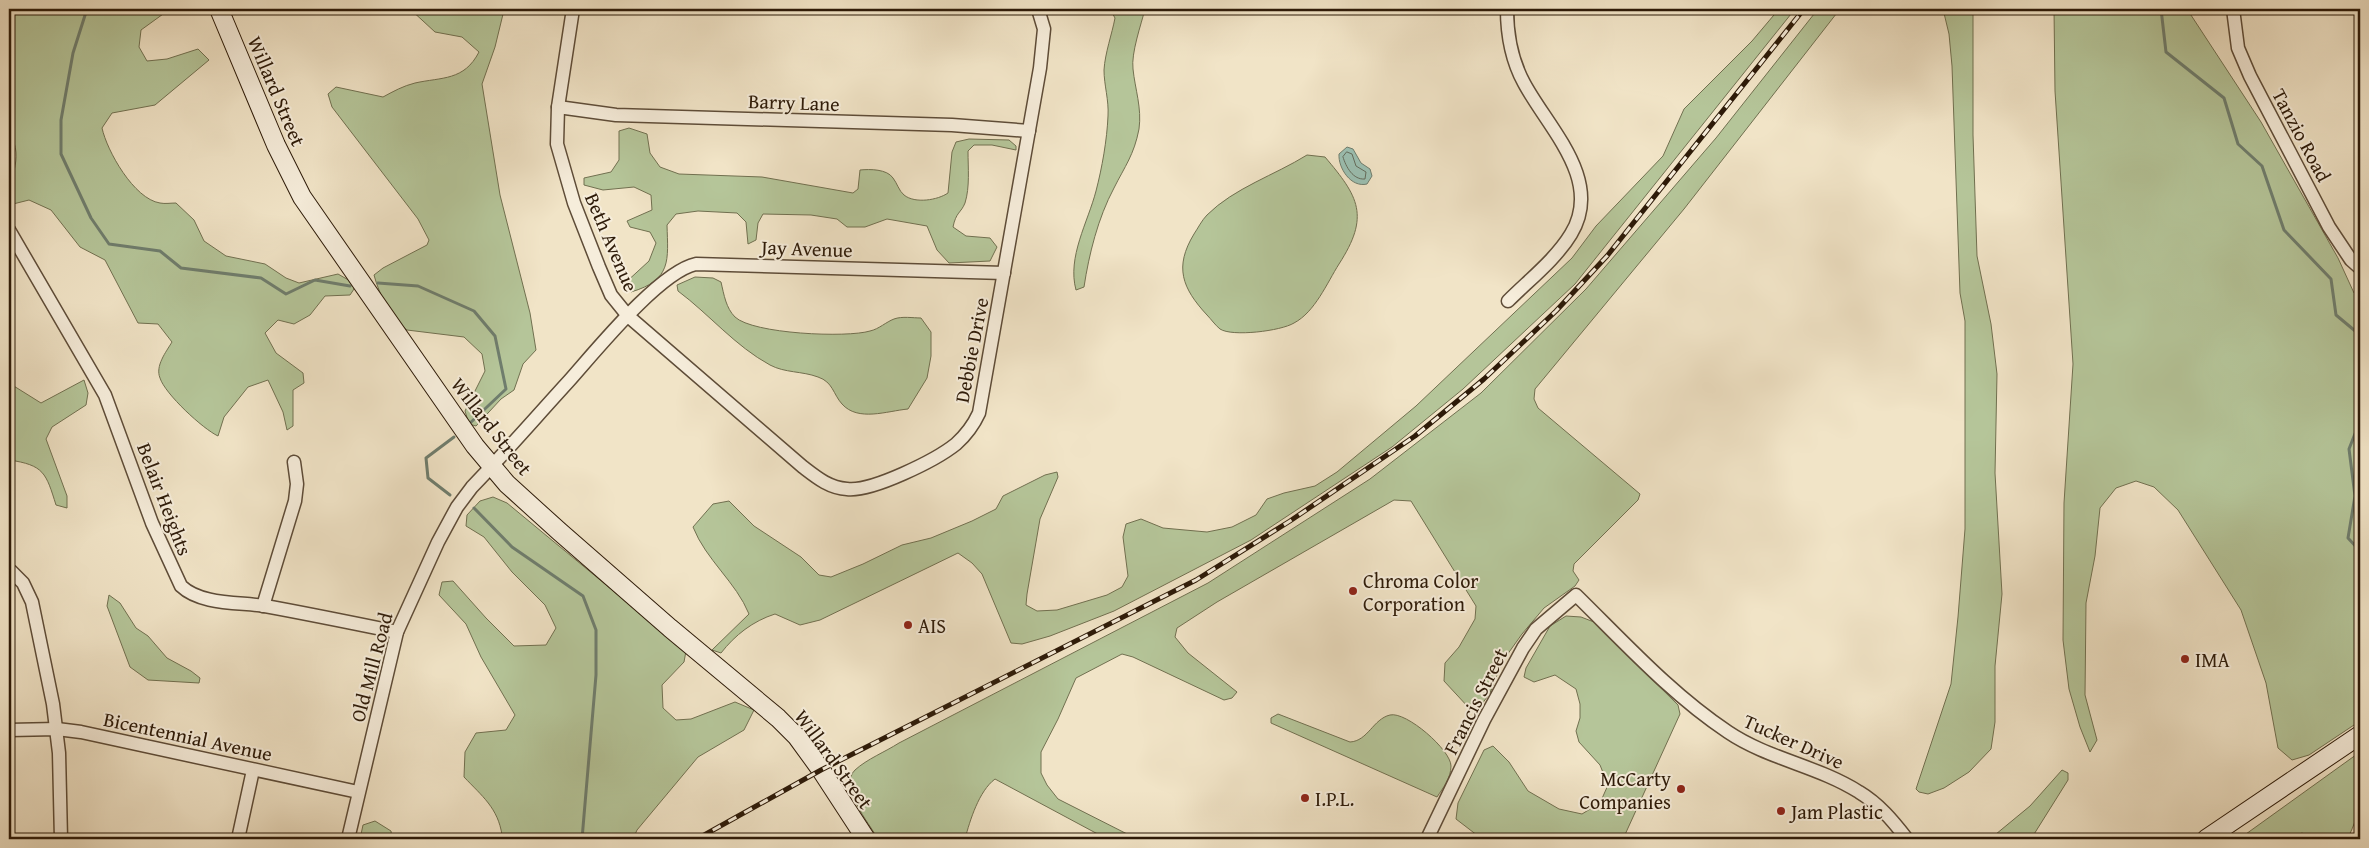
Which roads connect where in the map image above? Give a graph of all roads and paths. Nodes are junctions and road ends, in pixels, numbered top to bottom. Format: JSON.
{"nodes":[{"id":1,"x":219,"y":9,"type":"edge"},
{"id":2,"x":573,"y":9,"type":"edge"},
{"id":3,"x":1038,"y":9,"type":"edge"},
{"id":4,"x":1507,"y":9,"type":"edge"},
{"id":5,"x":2233,"y":9,"type":"edge"},
{"id":6,"x":558,"y":107,"type":"junction"},
{"id":7,"x":1029,"y":131,"type":"junction"},
{"id":8,"x":9,"y":230,"type":"edge"},
{"id":9,"x":2360,"y":268,"type":"edge"},
{"id":10,"x":1004,"y":273,"type":"junction"},
{"id":11,"x":1508,"y":301,"type":"dead end"},
{"id":12,"x":628,"y":316,"type":"junction"},
{"id":13,"x":294,"y":462,"type":"dead end"},
{"id":14,"x":492,"y":466,"type":"junction"},
{"id":15,"x":11,"y":571,"type":"dead end"},
{"id":16,"x":1576,"y":595,"type":"joint"},
{"id":17,"x":263,"y":606,"type":"junction"},
{"id":18,"x":397,"y":632,"type":"junction"},
{"id":19,"x":9,"y":730,"type":"edge"},
{"id":20,"x":57,"y":730,"type":"junction"},
{"id":21,"x":2360,"y":735,"type":"edge"},
{"id":22,"x":253,"y":770,"type":"junction"},
{"id":23,"x":358,"y":792,"type":"junction"},
{"id":24,"x":60,"y":839,"type":"edge"},
{"id":25,"x":238,"y":839,"type":"edge"},
{"id":26,"x":348,"y":839,"type":"edge"},
{"id":27,"x":866,"y":839,"type":"edge"},
{"id":28,"x":1427,"y":839,"type":"edge"},
{"id":29,"x":1907,"y":839,"type":"edge"},
{"id":30,"x":2206,"y":839,"type":"edge"}],
"edges":[{"from":1,"to":14,"type":"street","name":"Willard Street"},
{"from":2,"to":6,"type":"street","name":"Beth Avenue"},
{"from":3,"to":7,"type":"street","name":"Debbie Drive"},
{"from":4,"to":11,"type":"street"},
{"from":5,"to":9,"type":"street","name":"Tanzio Road"},
{"from":6,"to":7,"type":"street","name":"Barry Lane"},
{"from":6,"to":12,"type":"street","name":"Beth Avenue"},
{"from":7,"to":10,"type":"street","name":"Debbie Drive"},
{"from":8,"to":17,"type":"street","name":"Belair Heights"},
{"from":10,"to":12,"type":"street","name":"Jay Avenue"},
{"from":10,"to":12,"type":"street","name":"Debbie Drive"},
{"from":12,"to":14,"type":"street","name":"Beth Avenue"},
{"from":13,"to":17,"type":"street"},
{"from":14,"to":18,"type":"street","name":"Old Mill Road"},
{"from":14,"to":27,"type":"street","name":"Willard Street"},
{"from":15,"to":20,"type":"street"},
{"from":16,"to":28,"type":"street","name":"Francis Street"},
{"from":16,"to":29,"type":"street","name":"Tucker Drive"},
{"from":17,"to":18,"type":"street","name":"Belair Heights"},
{"from":18,"to":23,"type":"street","name":"Old Mill Road"},
{"from":19,"to":20,"type":"street","name":"Bicentennial Avenue"},
{"from":20,"to":22,"type":"street","name":"Bicentennial Avenue"},
{"from":20,"to":24,"type":"street"},
{"from":21,"to":30,"type":"street"},
{"from":22,"to":23,"type":"street","name":"Bicentennial Avenue"},
{"from":22,"to":25,"type":"street"},
{"from":23,"to":26,"type":"street","name":"Old Mill Road"}]}
